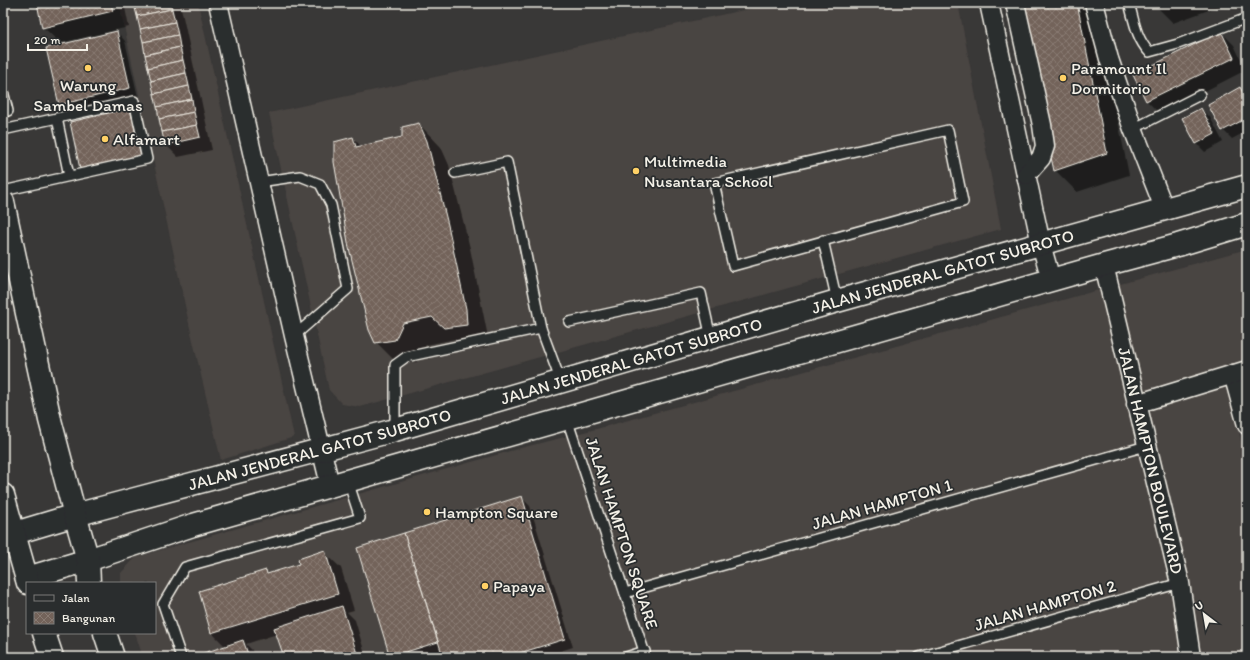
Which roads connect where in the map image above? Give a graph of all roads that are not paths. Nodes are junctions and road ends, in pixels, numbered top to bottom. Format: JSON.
{"nodes":[{"id":1,"x":218,"y":3,"type":"edge"},
{"id":2,"x":989,"y":3,"type":"edge"},
{"id":3,"x":1015,"y":3,"type":"edge"},
{"id":4,"x":1094,"y":3,"type":"edge"},
{"id":5,"x":1129,"y":3,"type":"edge"},
{"id":6,"x":1247,"y":18,"type":"edge"},
{"id":7,"x":3,"y":91,"type":"edge"},
{"id":8,"x":1200,"y":95,"type":"dead end"},
{"id":9,"x":3,"y":112,"type":"edge"},
{"id":10,"x":57,"y":118,"type":"junction"},
{"id":11,"x":1133,"y":129,"type":"junction"},
{"id":12,"x":3,"y":130,"type":"edge"},
{"id":13,"x":455,"y":172,"type":"dead end"},
{"id":14,"x":1026,"y":175,"type":"junction"},
{"id":15,"x":69,"y":176,"type":"junction"},
{"id":16,"x":259,"y":182,"type":"junction"},
{"id":17,"x":1247,"y":186,"type":"edge"},
{"id":18,"x":3,"y":191,"type":"edge"},
{"id":19,"x":3,"y":202,"type":"edge"},
{"id":20,"x":1164,"y":208,"type":"junction"},
{"id":21,"x":1247,"y":224,"type":"edge"},
{"id":22,"x":823,"y":240,"type":"junction"},
{"id":23,"x":1042,"y":244,"type":"junction"},
{"id":24,"x":1104,"y":264,"type":"junction"},
{"id":25,"x":1051,"y":280,"type":"junction"},
{"id":26,"x":837,"y":301,"type":"junction"},
{"id":27,"x":569,"y":322,"type":"dead end"},
{"id":28,"x":541,"y":328,"type":"junction"},
{"id":29,"x":294,"y":336,"type":"junction"},
{"id":30,"x":711,"y":338,"type":"junction"},
{"id":31,"x":1240,"y":372,"type":"edge"},
{"id":32,"x":561,"y":382,"type":"junction"},
{"id":33,"x":1136,"y":404,"type":"junction"},
{"id":34,"x":567,"y":418,"type":"junction"},
{"id":35,"x":1247,"y":425,"type":"edge"},
{"id":36,"x":395,"y":430,"type":"junction"},
{"id":37,"x":1146,"y":446,"type":"junction"},
{"id":38,"x":321,"y":450,"type":"junction"},
{"id":39,"x":339,"y":482,"type":"junction"},
{"id":40,"x":3,"y":495,"type":"edge"},
{"id":41,"x":75,"y":515,"type":"junction"},
{"id":42,"x":15,"y":534,"type":"junction"},
{"id":43,"x":88,"y":560,"type":"junction"},
{"id":44,"x":28,"y":580,"type":"edge"},
{"id":45,"x":90,"y":582,"type":"edge"},
{"id":46,"x":1180,"y":583,"type":"junction"},
{"id":47,"x":625,"y":593,"type":"junction"},
{"id":48,"x":44,"y":634,"type":"edge"},
{"id":49,"x":105,"y":634,"type":"edge"},
{"id":50,"x":645,"y":654,"type":"edge"},
{"id":51,"x":52,"y":657,"type":"edge"},
{"id":52,"x":113,"y":657,"type":"edge"},
{"id":53,"x":180,"y":657,"type":"edge"},
{"id":54,"x":626,"y":657,"type":"edge"},
{"id":55,"x":919,"y":657,"type":"edge"},
{"id":56,"x":1191,"y":657,"type":"edge"}],
"edges":[{"from":1,"to":16,"type":"street"},
{"from":2,"to":14,"type":"street"},
{"from":3,"to":14,"type":"street"},
{"from":4,"to":11,"type":"street"},
{"from":5,"to":6,"type":"lane"},
{"from":7,"to":9,"type":"lane"},
{"from":8,"to":11,"type":"lane"},
{"from":10,"to":12,"type":"lane"},
{"from":10,"to":15,"type":"lane"},
{"from":10,"to":15,"type":"lane"},
{"from":11,"to":20,"type":"street"},
{"from":13,"to":28,"type":"lane"},
{"from":14,"to":23,"type":"street"},
{"from":15,"to":18,"type":"lane"},
{"from":16,"to":29,"type":"street"},
{"from":16,"to":29,"type":"lane"},
{"from":17,"to":20,"type":"street","name":"JALAN JENDERAL GATOT SUBROTO"},
{"from":19,"to":41,"type":"street"},
{"from":20,"to":23,"type":"street","name":"JALAN JENDERAL GATOT SUBROTO"},
{"from":21,"to":24,"type":"street","name":"JALAN JENDERAL GATOT SUBROTO"},
{"from":22,"to":22,"type":"lane"},
{"from":22,"to":26,"type":"lane"},
{"from":23,"to":25,"type":"street"},
{"from":23,"to":26,"type":"street","name":"JALAN JENDERAL GATOT SUBROTO"},
{"from":24,"to":25,"type":"street","name":"JALAN JENDERAL GATOT SUBROTO"},
{"from":24,"to":33,"type":"street","name":"JALAN HAMPTON BOULEVARD"},
{"from":25,"to":34,"type":"street","name":"JALAN JENDERAL GATOT SUBROTO"},
{"from":26,"to":30,"type":"street","name":"JALAN JENDERAL GATOT SUBROTO"},
{"from":27,"to":30,"type":"lane"},
{"from":28,"to":32,"type":"lane"},
{"from":28,"to":36,"type":"lane"},
{"from":29,"to":38,"type":"street"},
{"from":30,"to":32,"type":"street","name":"JALAN JENDERAL GATOT SUBROTO"},
{"from":31,"to":33,"type":"street"},
{"from":31,"to":35,"type":"street"},
{"from":32,"to":36,"type":"street","name":"JALAN JENDERAL GATOT SUBROTO"},
{"from":33,"to":37,"type":"street","name":"JALAN HAMPTON BOULEVARD"},
{"from":34,"to":39,"type":"street","name":"JALAN JENDERAL GATOT SUBROTO"},
{"from":34,"to":47,"type":"lane","name":"JALAN HAMPTON SQUARE"},
{"from":36,"to":38,"type":"street","name":"JALAN JENDERAL GATOT SUBROTO"},
{"from":37,"to":46,"type":"street","name":"JALAN HAMPTON BOULEVARD"},
{"from":37,"to":47,"type":"lane","name":"JALAN HAMPTON 1"},
{"from":38,"to":39,"type":"street"},
{"from":38,"to":41,"type":"street","name":"JALAN JENDERAL GATOT SUBROTO"},
{"from":39,"to":43,"type":"street","name":"JALAN JENDERAL GATOT SUBROTO"},
{"from":39,"to":53,"type":"lane"},
{"from":40,"to":42,"type":"street"},
{"from":41,"to":42,"type":"street","name":"JALAN JENDERAL GATOT SUBROTO"},
{"from":41,"to":43,"type":"street"},
{"from":42,"to":44,"type":"street"},
{"from":43,"to":44,"type":"street","name":"JALAN JENDERAL GATOT SUBROTO"},
{"from":43,"to":45,"type":"street"},
{"from":46,"to":55,"type":"lane","name":"JALAN HAMPTON 2"},
{"from":46,"to":56,"type":"street","name":"JALAN HAMPTON BOULEVARD"},
{"from":47,"to":50,"type":"lane","name":"JALAN HAMPTON SQUARE"},
{"from":48,"to":51,"type":"street"},
{"from":49,"to":52,"type":"street"},
{"from":50,"to":54,"type":"lane"}]}
